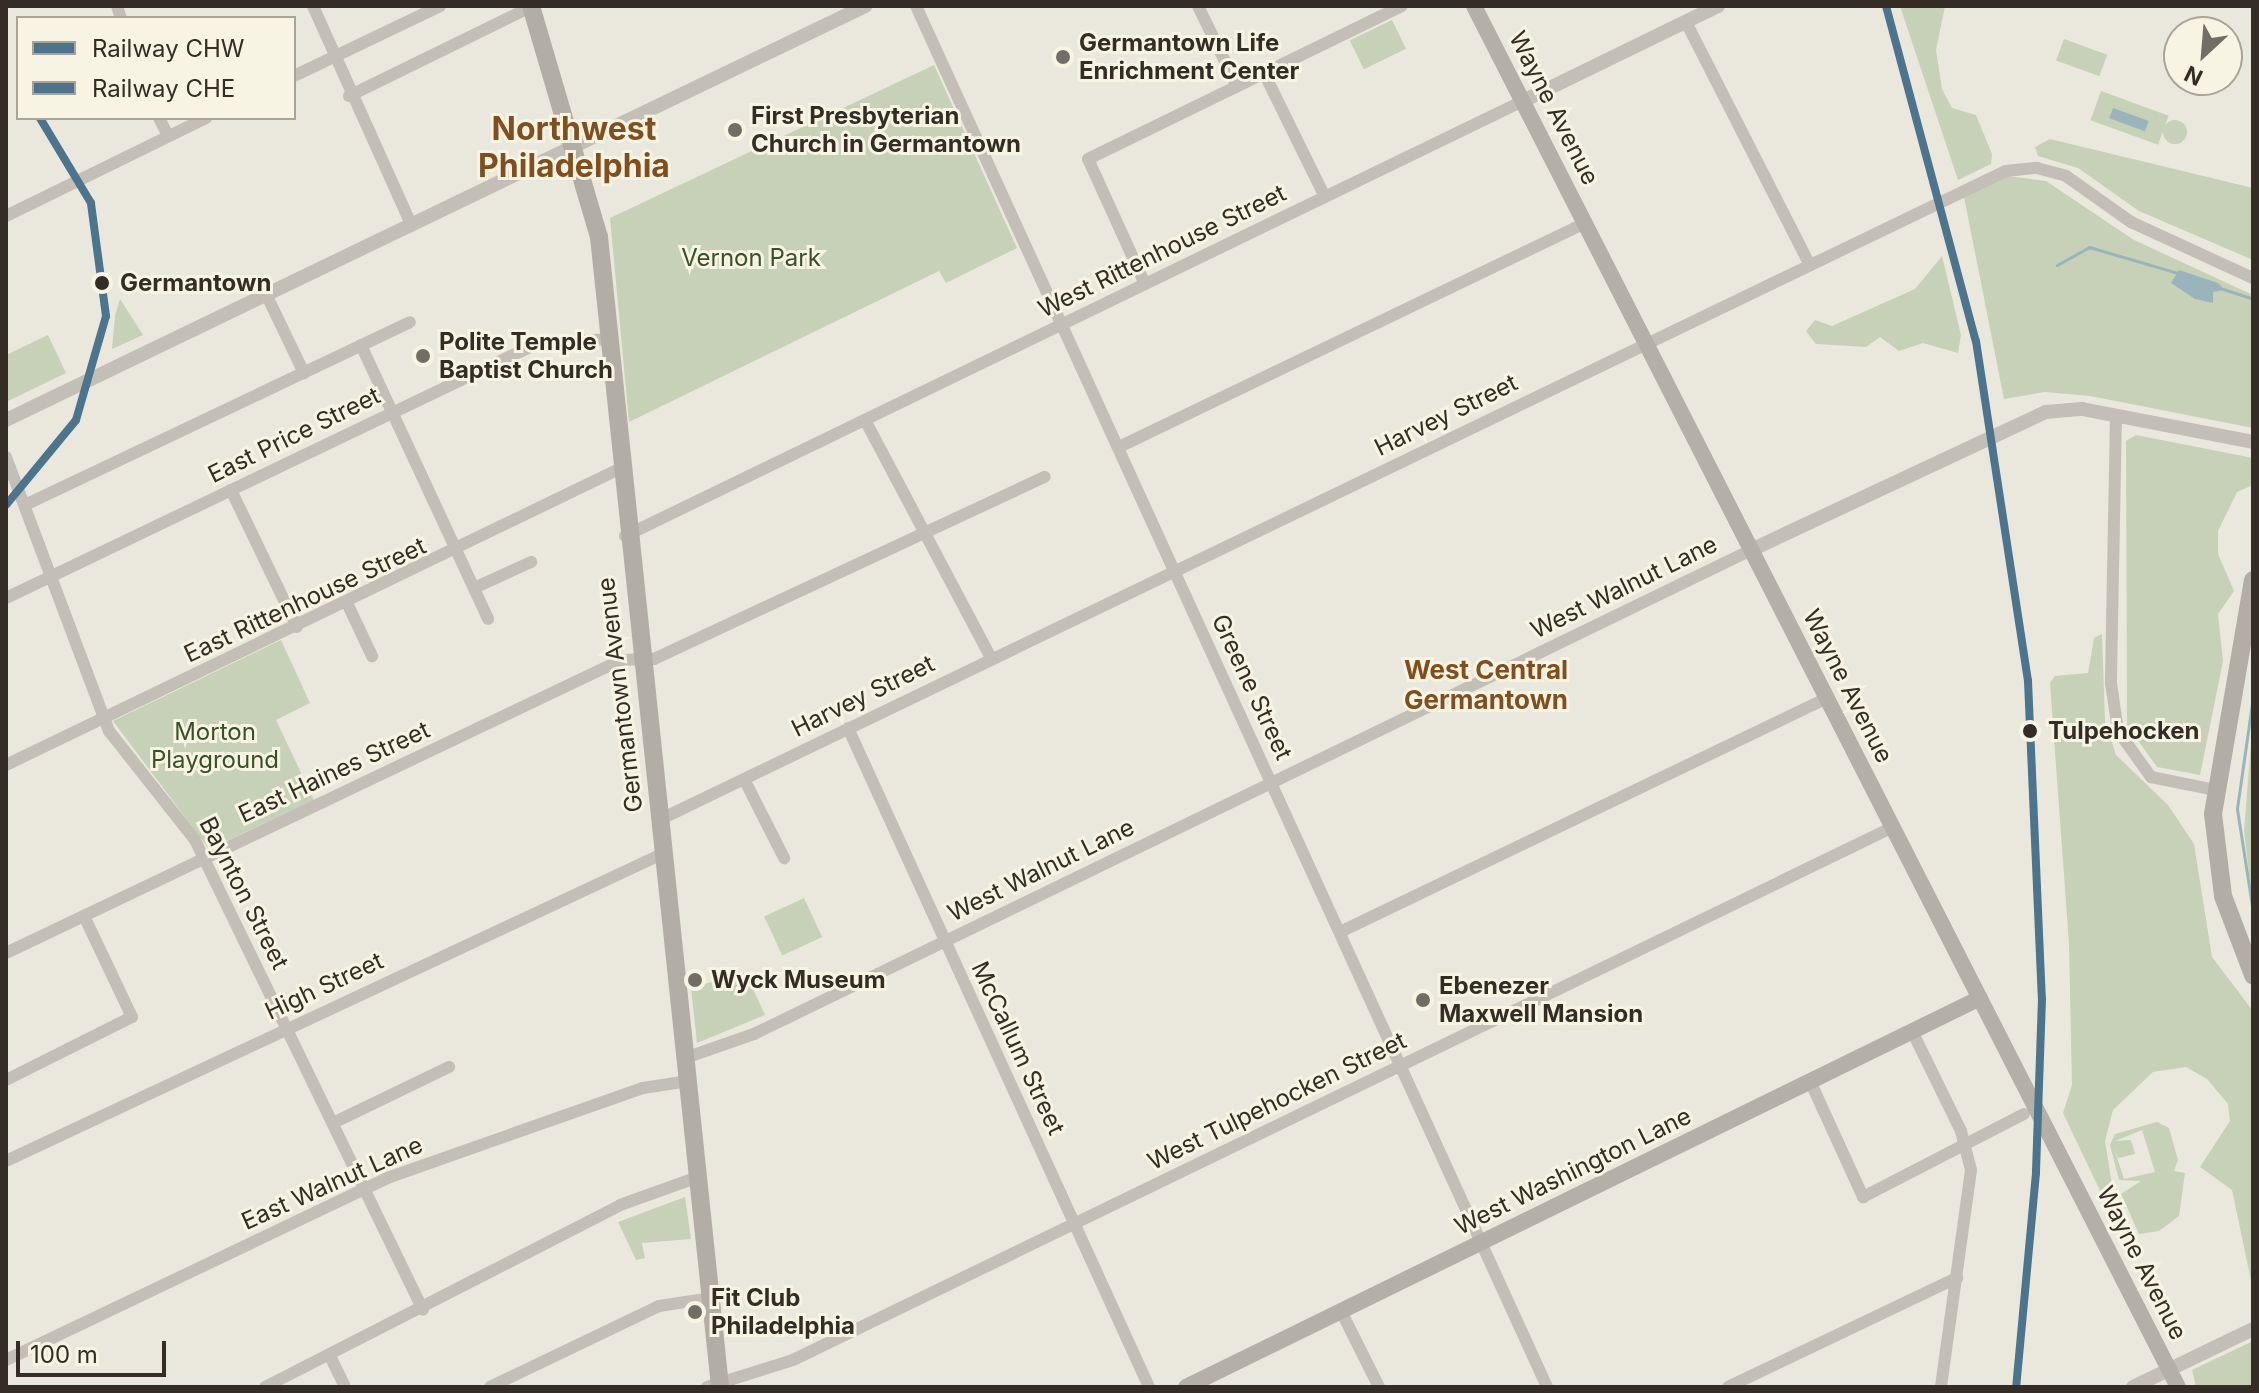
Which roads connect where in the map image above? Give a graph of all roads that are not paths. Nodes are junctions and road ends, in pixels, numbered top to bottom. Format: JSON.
{"nodes":[{"id":1,"x":313,"y":6,"type":"edge"},
{"id":2,"x":440,"y":6,"type":"edge"},
{"id":3,"x":531,"y":6,"type":"edge"},
{"id":4,"x":865,"y":6,"type":"edge"},
{"id":5,"x":916,"y":6,"type":"edge"},
{"id":6,"x":1198,"y":6,"type":"edge"},
{"id":7,"x":1402,"y":6,"type":"edge"},
{"id":8,"x":1474,"y":6,"type":"edge"},
{"id":9,"x":1718,"y":6,"type":"edge"},
{"id":10,"x":1686,"y":22,"type":"junction"},
{"id":11,"x":334,"y":57,"type":"junction"},
{"id":12,"x":1264,"y":73,"type":"junction"},
{"id":13,"x":296,"y":75,"type":"edge"},
{"id":14,"x":1237,"y":86,"type":"junction"},
{"id":15,"x":349,"y":96,"type":"junction"},
{"id":16,"x":1523,"y":101,"type":"junction"},
{"id":17,"x":160,"y":120,"type":"edge"},
{"id":18,"x":202,"y":120,"type":"edge"},
{"id":19,"x":168,"y":136,"type":"junction"},
{"id":20,"x":574,"y":146,"type":"junction"},
{"id":21,"x":1325,"y":197,"type":"junction"},
{"id":22,"x":6,"y":216,"type":"edge"},
{"id":23,"x":1585,"y":223,"type":"junction"},
{"id":24,"x":411,"y":224,"type":"junction"},
{"id":25,"x":1810,"y":265,"type":"junction"},
{"id":26,"x":2253,"y":278,"type":"edge"},
{"id":27,"x":1145,"y":284,"type":"junction"},
{"id":28,"x":266,"y":294,"type":"junction"},
{"id":29,"x":410,"y":322,"type":"dead end"},
{"id":30,"x":1063,"y":324,"type":"junction"},
{"id":31,"x":608,"y":339,"type":"junction"},
{"id":32,"x":1646,"y":342,"type":"junction"},
{"id":33,"x":361,"y":345,"type":"junction"},
{"id":34,"x":304,"y":373,"type":"junction"},
{"id":35,"x":393,"y":413,"type":"junction"},
{"id":36,"x":2116,"y":416,"type":"junction"},
{"id":37,"x":6,"y":420,"type":"edge"},
{"id":38,"x":865,"y":420,"type":"junction"},
{"id":39,"x":2253,"y":442,"type":"edge"},
{"id":40,"x":1119,"y":447,"type":"junction"},
{"id":41,"x":6,"y":457,"type":"edge"},
{"id":42,"x":619,"y":469,"type":"junction"},
{"id":43,"x":1045,"y":477,"type":"dead end"},
{"id":44,"x":231,"y":490,"type":"junction"},
{"id":45,"x":25,"y":505,"type":"junction"},
{"id":46,"x":924,"y":532,"type":"junction"},
{"id":47,"x":625,"y":536,"type":"junction"},
{"id":48,"x":456,"y":549,"type":"junction"},
{"id":49,"x":1751,"y":550,"type":"junction"},
{"id":50,"x":531,"y":562,"type":"dead end"},
{"id":51,"x":1175,"y":570,"type":"junction"},
{"id":52,"x":51,"y":576,"type":"junction"},
{"id":53,"x":2253,"y":580,"type":"edge"},
{"id":54,"x":474,"y":588,"type":"junction"},
{"id":55,"x":6,"y":598,"type":"edge"},
{"id":56,"x":347,"y":603,"type":"junction"},
{"id":57,"x":488,"y":619,"type":"dead end"},
{"id":58,"x":297,"y":627,"type":"junction"},
{"id":59,"x":372,"y":656,"type":"dead end"},
{"id":60,"x":991,"y":658,"type":"junction"},
{"id":61,"x":640,"y":660,"type":"junction"},
{"id":62,"x":1827,"y":698,"type":"junction"},
{"id":63,"x":104,"y":719,"type":"junction"},
{"id":64,"x":848,"y":728,"type":"junction"},
{"id":65,"x":6,"y":765,"type":"edge"},
{"id":66,"x":744,"y":779,"type":"junction"},
{"id":67,"x":1272,"y":783,"type":"junction"},
{"id":68,"x":2215,"y":790,"type":"junction"},
{"id":69,"x":659,"y":820,"type":"junction"},
{"id":70,"x":1893,"y":827,"type":"junction"},
{"id":71,"x":662,"y":854,"type":"junction"},
{"id":72,"x":784,"y":858,"type":"dead end"},
{"id":73,"x":204,"y":859,"type":"junction"},
{"id":74,"x":84,"y":916,"type":"junction"},
{"id":75,"x":1340,"y":932,"type":"junction"},
{"id":76,"x":945,"y":941,"type":"junction"},
{"id":77,"x":6,"y":953,"type":"edge"},
{"id":78,"x":2253,"y":975,"type":"edge"},
{"id":79,"x":1980,"y":998,"type":"junction"},
{"id":80,"x":286,"y":1029,"type":"junction"},
{"id":81,"x":1912,"y":1031,"type":"junction"},
{"id":82,"x":685,"y":1058,"type":"junction"},
{"id":83,"x":1400,"y":1065,"type":"junction"},
{"id":84,"x":449,"y":1067,"type":"dead end"},
{"id":85,"x":6,"y":1080,"type":"edge"},
{"id":86,"x":688,"y":1081,"type":"junction"},
{"id":87,"x":1810,"y":1081,"type":"junction"},
{"id":88,"x":2024,"y":1114,"type":"dead end"},
{"id":89,"x":333,"y":1123,"type":"junction"},
{"id":90,"x":1966,"y":1144,"type":"junction"},
{"id":91,"x":6,"y":1161,"type":"edge"},
{"id":92,"x":698,"y":1177,"type":"junction"},
{"id":93,"x":364,"y":1189,"type":"junction"},
{"id":94,"x":1074,"y":1223,"type":"junction"},
{"id":95,"x":1481,"y":1243,"type":"junction"},
{"id":96,"x":1957,"y":1278,"type":"junction"},
{"id":97,"x":712,"y":1298,"type":"junction"},
{"id":98,"x":423,"y":1310,"type":"junction"},
{"id":99,"x":1341,"y":1311,"type":"junction"},
{"id":100,"x":2253,"y":1329,"type":"edge"},
{"id":101,"x":330,"y":1356,"type":"junction"},
{"id":102,"x":6,"y":1360,"type":"edge"},
{"id":103,"x":2169,"y":1370,"type":"junction"},
{"id":104,"x":715,"y":1385,"type":"edge"},
{"id":105,"x":265,"y":1387,"type":"edge"},
{"id":106,"x":345,"y":1387,"type":"edge"},
{"id":107,"x":490,"y":1387,"type":"edge"},
{"id":108,"x":1149,"y":1387,"type":"edge"},
{"id":109,"x":1186,"y":1387,"type":"edge"},
{"id":110,"x":1379,"y":1387,"type":"edge"},
{"id":111,"x":1547,"y":1387,"type":"edge"},
{"id":112,"x":1728,"y":1387,"type":"edge"},
{"id":113,"x":1941,"y":1387,"type":"edge"},
{"id":114,"x":2133,"y":1387,"type":"edge"},
{"id":115,"x":2178,"y":1387,"type":"edge"}],
"edges":[{"from":1,"to":11,"type":"street"},
{"from":2,"to":11,"type":"street"},
{"from":3,"to":15,"type":"street"},
{"from":3,"to":20,"type":"main road","name":"Germantown Avenue"},
{"from":4,"to":20,"type":"street"},
{"from":5,"to":30,"type":"street","name":"Greene Street"},
{"from":6,"to":14,"type":"street"},
{"from":7,"to":12,"type":"street"},
{"from":8,"to":16,"type":"main road","name":"Wayne Avenue"},
{"from":9,"to":10,"type":"street","name":"West Rittenhouse Street"},
{"from":10,"to":16,"type":"street","name":"West Rittenhouse Street"},
{"from":10,"to":25,"type":"street"},
{"from":11,"to":13,"type":"street"},
{"from":11,"to":15,"type":"street"},
{"from":12,"to":14,"type":"street"},
{"from":12,"to":21,"type":"street"},
{"from":14,"to":27,"type":"street"},
{"from":15,"to":24,"type":"street"},
{"from":16,"to":21,"type":"street","name":"West Rittenhouse Street"},
{"from":16,"to":23,"type":"main road","name":"Wayne Avenue"},
{"from":17,"to":19,"type":"street"},
{"from":18,"to":19,"type":"street"},
{"from":19,"to":22,"type":"street"},
{"from":20,"to":24,"type":"street"},
{"from":20,"to":31,"type":"main road","name":"Germantown Avenue"},
{"from":21,"to":27,"type":"street","name":"West Rittenhouse Street"},
{"from":23,"to":32,"type":"main road","name":"Wayne Avenue"},
{"from":23,"to":40,"type":"street"},
{"from":24,"to":28,"type":"street"},
{"from":25,"to":26,"type":"street","name":"Harvey Street"},
{"from":25,"to":32,"type":"street","name":"Harvey Street"},
{"from":27,"to":30,"type":"street","name":"West Rittenhouse Street"},
{"from":28,"to":34,"type":"street"},
{"from":28,"to":37,"type":"street"},
{"from":29,"to":33,"type":"street"},
{"from":30,"to":38,"type":"street","name":"West Rittenhouse Street"},
{"from":30,"to":40,"type":"street","name":"Greene Street"},
{"from":31,"to":35,"type":"street","name":"East Price Street"},
{"from":31,"to":42,"type":"main road","name":"Germantown Avenue"},
{"from":32,"to":49,"type":"main road","name":"Wayne Avenue"},
{"from":32,"to":51,"type":"street","name":"Harvey Street"},
{"from":33,"to":34,"type":"street"},
{"from":33,"to":35,"type":"street"},
{"from":34,"to":45,"type":"street"},
{"from":35,"to":44,"type":"street","name":"East Price Street"},
{"from":35,"to":48,"type":"street"},
{"from":36,"to":39,"type":"street","name":"West Walnut Lane"},
{"from":36,"to":49,"type":"street","name":"West Walnut Lane"},
{"from":36,"to":68,"type":"street"},
{"from":38,"to":46,"type":"street"},
{"from":38,"to":47,"type":"street","name":"West Rittenhouse Street"},
{"from":40,"to":51,"type":"street","name":"Greene Street"},
{"from":41,"to":45,"type":"street","name":"Baynton Street"},
{"from":42,"to":47,"type":"main road","name":"Germantown Avenue"},
{"from":42,"to":48,"type":"street","name":"East Rittenhouse Street"},
{"from":43,"to":46,"type":"street","name":"East Haines Street"},
{"from":44,"to":52,"type":"street","name":"East Price Street"},
{"from":44,"to":58,"type":"street"},
{"from":45,"to":52,"type":"street","name":"Baynton Street"},
{"from":46,"to":60,"type":"street"},
{"from":46,"to":61,"type":"street","name":"East Haines Street"},
{"from":47,"to":61,"type":"main road","name":"Germantown Avenue"},
{"from":48,"to":54,"type":"street"},
{"from":48,"to":56,"type":"street","name":"East Rittenhouse Street"},
{"from":49,"to":62,"type":"main road","name":"Wayne Avenue"},
{"from":49,"to":67,"type":"street","name":"West Walnut Lane"},
{"from":50,"to":54,"type":"street"},
{"from":51,"to":60,"type":"street","name":"Harvey Street"},
{"from":51,"to":67,"type":"street","name":"Greene Street"},
{"from":52,"to":55,"type":"street","name":"East Price Street"},
{"from":52,"to":63,"type":"street","name":"Baynton Street"},
{"from":53,"to":68,"type":"main road"},
{"from":54,"to":57,"type":"street"},
{"from":56,"to":58,"type":"street","name":"East Rittenhouse Street"},
{"from":56,"to":59,"type":"street"},
{"from":58,"to":63,"type":"street","name":"East Rittenhouse Street"},
{"from":60,"to":64,"type":"street","name":"Harvey Street"},
{"from":61,"to":69,"type":"main road","name":"Germantown Avenue"},
{"from":61,"to":73,"type":"street","name":"East Haines Street"},
{"from":62,"to":70,"type":"main road","name":"Wayne Avenue"},
{"from":62,"to":75,"type":"street"},
{"from":63,"to":65,"type":"street","name":"East Rittenhouse Street"},
{"from":63,"to":73,"type":"street","name":"Baynton Street"},
{"from":64,"to":66,"type":"street","name":"Harvey Street"},
{"from":64,"to":76,"type":"street","name":"McCallum Street"},
{"from":66,"to":69,"type":"street","name":"Harvey Street"},
{"from":66,"to":72,"type":"street"},
{"from":67,"to":75,"type":"street","name":"Greene Street"},
{"from":67,"to":76,"type":"street","name":"West Walnut Lane"},
{"from":68,"to":78,"type":"main road"},
{"from":69,"to":71,"type":"main road","name":"Germantown Avenue"},
{"from":70,"to":79,"type":"main road","name":"Wayne Avenue"},
{"from":70,"to":83,"type":"street","name":"West Tulpehocken Street"},
{"from":71,"to":80,"type":"street","name":"High Street"},
{"from":71,"to":82,"type":"main road","name":"Germantown Avenue"},
{"from":73,"to":74,"type":"street","name":"East Haines Street"},
{"from":73,"to":80,"type":"street","name":"Baynton Street"},
{"from":74,"to":77,"type":"street","name":"East Haines Street"},
{"from":74,"to":85,"type":"street"},
{"from":75,"to":83,"type":"street","name":"Greene Street"},
{"from":76,"to":82,"type":"street","name":"West Walnut Lane"},
{"from":76,"to":94,"type":"street","name":"McCallum Street"},
{"from":79,"to":81,"type":"main road","name":"West Washington Lane"},
{"from":79,"to":103,"type":"main road","name":"Wayne Avenue"},
{"from":80,"to":89,"type":"street","name":"Baynton Street"},
{"from":80,"to":91,"type":"street","name":"High Street"},
{"from":81,"to":87,"type":"main road","name":"West Washington Lane"},
{"from":81,"to":90,"type":"street"},
{"from":82,"to":86,"type":"main road","name":"Germantown Avenue"},
{"from":83,"to":94,"type":"street","name":"West Tulpehocken Street"},
{"from":83,"to":95,"type":"street","name":"Greene Street"},
{"from":84,"to":89,"type":"street"},
{"from":86,"to":92,"type":"main road","name":"Germantown Avenue"},
{"from":86,"to":93,"type":"street","name":"East Walnut Lane"},
{"from":87,"to":90,"type":"street"},
{"from":87,"to":95,"type":"main road","name":"West Washington Lane"},
{"from":88,"to":90,"type":"street"},
{"from":89,"to":93,"type":"street","name":"Baynton Street"},
{"from":90,"to":96,"type":"street"},
{"from":92,"to":97,"type":"main road","name":"Germantown Avenue"},
{"from":92,"to":98,"type":"street"},
{"from":93,"to":98,"type":"street","name":"Baynton Street"},
{"from":93,"to":102,"type":"street","name":"East Walnut Lane"},
{"from":94,"to":104,"type":"street","name":"West Tulpehocken Street"},
{"from":94,"to":108,"type":"street","name":"McCallum Street"},
{"from":95,"to":99,"type":"main road","name":"West Washington Lane"},
{"from":95,"to":111,"type":"street","name":"Greene Street"},
{"from":96,"to":112,"type":"street"},
{"from":96,"to":113,"type":"street"},
{"from":97,"to":104,"type":"main road","name":"Germantown Avenue"},
{"from":97,"to":107,"type":"street"},
{"from":98,"to":101,"type":"street"},
{"from":99,"to":109,"type":"main road","name":"West Washington Lane"},
{"from":99,"to":110,"type":"street"},
{"from":100,"to":103,"type":"street"},
{"from":101,"to":105,"type":"street"},
{"from":101,"to":106,"type":"street"},
{"from":103,"to":114,"type":"street"},
{"from":103,"to":115,"type":"main road","name":"Wayne Avenue"}]}
